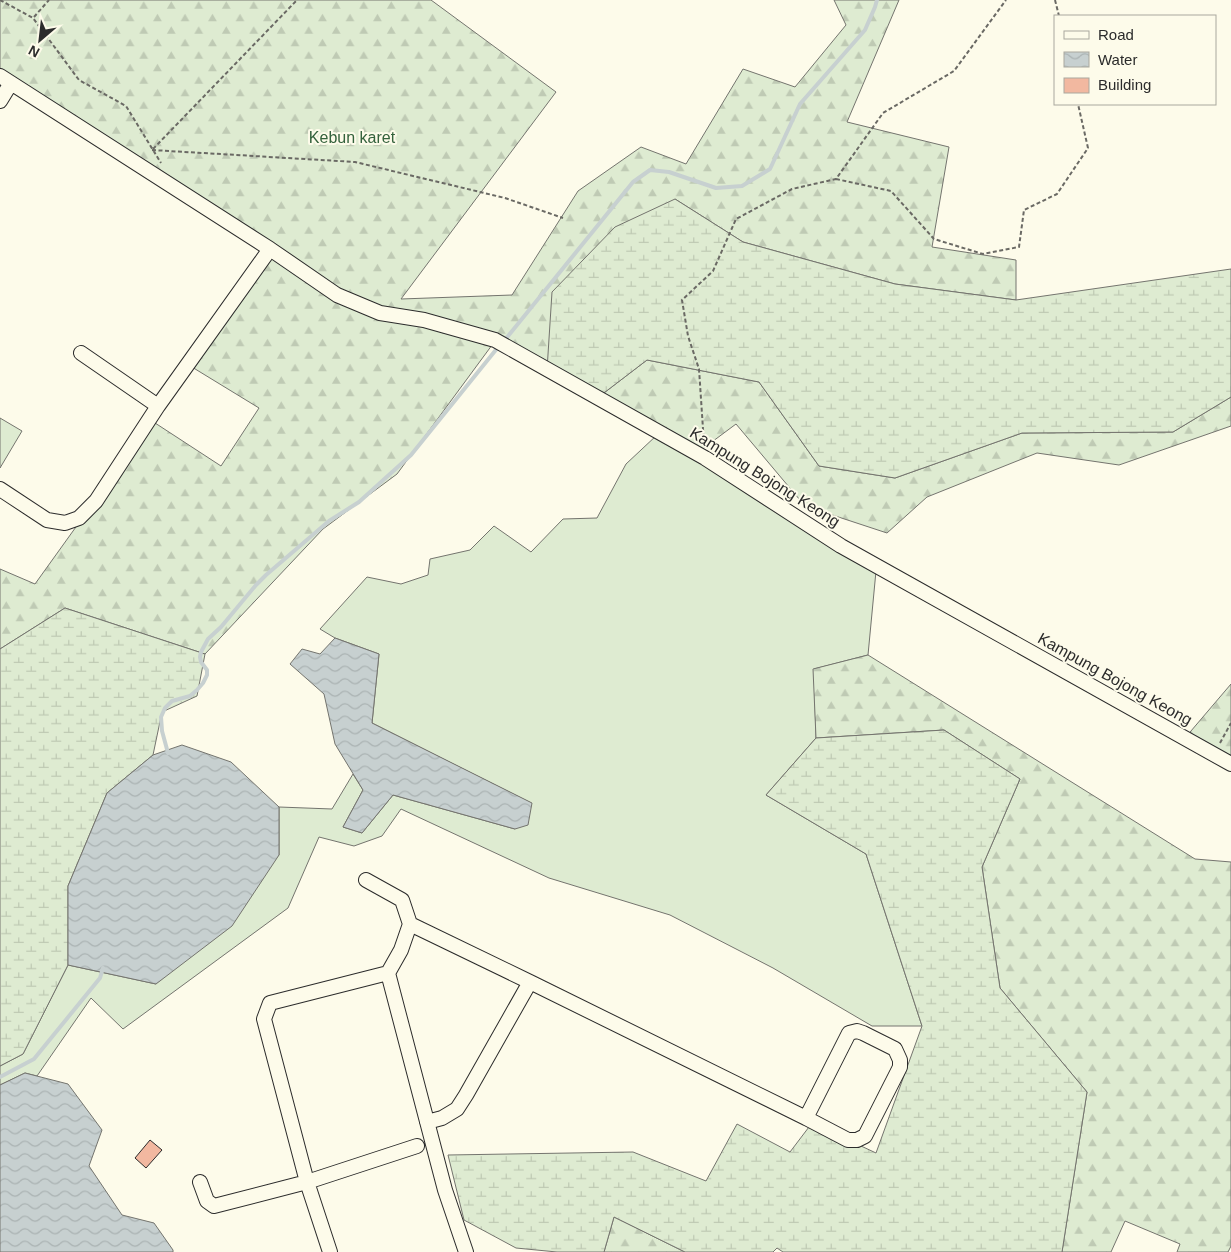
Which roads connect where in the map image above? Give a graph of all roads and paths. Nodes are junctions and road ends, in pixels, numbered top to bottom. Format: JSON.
{"nodes":[{"id":1,"x":0,"y":0,"type":"edge"},
{"id":2,"x":49,"y":0,"type":"edge"},
{"id":3,"x":297,"y":0,"type":"edge"},
{"id":4,"x":1006,"y":0,"type":"edge"},
{"id":5,"x":1055,"y":0,"type":"edge"},
{"id":6,"x":1059,"y":15,"type":"edge"},
{"id":7,"x":33,"y":18,"type":"junction"},
{"id":8,"x":5,"y":79,"type":"edge"},
{"id":9,"x":0,"y":101,"type":"edge"},
{"id":10,"x":1078,"y":105,"type":"edge"},
{"id":11,"x":152,"y":150,"type":"junction"},
{"id":12,"x":162,"y":166,"type":"dead end"},
{"id":13,"x":836,"y":179,"type":"junction"},
{"id":14,"x":563,"y":218,"type":"dead end"},
{"id":15,"x":270,"y":250,"type":"junction"},
{"id":16,"x":80,"y":353,"type":"dead end"},
{"id":17,"x":158,"y":406,"type":"junction"},
{"id":18,"x":706,"y":458,"type":"junction"},
{"id":19,"x":0,"y":489,"type":"edge"},
{"id":20,"x":1231,"y":723,"type":"edge"},
{"id":21,"x":1214,"y":754,"type":"junction"},
{"id":22,"x":1231,"y":764,"type":"edge"},
{"id":23,"x":366,"y":880,"type":"dead end"},
{"id":24,"x":410,"y":924,"type":"junction"},
{"id":25,"x":388,"y":973,"type":"junction"},
{"id":26,"x":530,"y":982,"type":"junction"},
{"id":27,"x":809,"y":1113,"type":"junction"},
{"id":28,"x":427,"y":1122,"type":"junction"},
{"id":29,"x":417,"y":1146,"type":"dead end"},
{"id":30,"x":200,"y":1182,"type":"dead end"},
{"id":31,"x":307,"y":1182,"type":"junction"},
{"id":32,"x":330,"y":1252,"type":"edge"},
{"id":33,"x":466,"y":1252,"type":"edge"}],
"edges":[{"from":1,"to":7,"type":"path"},
{"from":2,"to":7,"type":"path"},
{"from":3,"to":11,"type":"path"},
{"from":4,"to":13,"type":"path"},
{"from":5,"to":6,"type":"path"},
{"from":7,"to":11,"type":"path"},
{"from":8,"to":9,"type":"street"},
{"from":8,"to":15,"type":"street","name":"Kampung Bojong Keong"},
{"from":10,"to":13,"type":"path"},
{"from":11,"to":12,"type":"path"},
{"from":11,"to":14,"type":"path"},
{"from":13,"to":18,"type":"path"},
{"from":15,"to":17,"type":"street"},
{"from":15,"to":18,"type":"street","name":"Kampung Bojong Keong"},
{"from":16,"to":17,"type":"street"},
{"from":17,"to":19,"type":"street"},
{"from":18,"to":21,"type":"street","name":"Kampung Bojong Keong"},
{"from":20,"to":21,"type":"path"},
{"from":21,"to":22,"type":"street","name":"Kampung Bojong Keong"},
{"from":23,"to":24,"type":"street"},
{"from":24,"to":25,"type":"street"},
{"from":24,"to":26,"type":"street"},
{"from":25,"to":28,"type":"street"},
{"from":25,"to":31,"type":"street"},
{"from":26,"to":27,"type":"street"},
{"from":26,"to":28,"type":"street"},
{"from":27,"to":27,"type":"street"},
{"from":28,"to":33,"type":"street"},
{"from":29,"to":31,"type":"street"},
{"from":30,"to":31,"type":"street"},
{"from":31,"to":32,"type":"street"}]}
